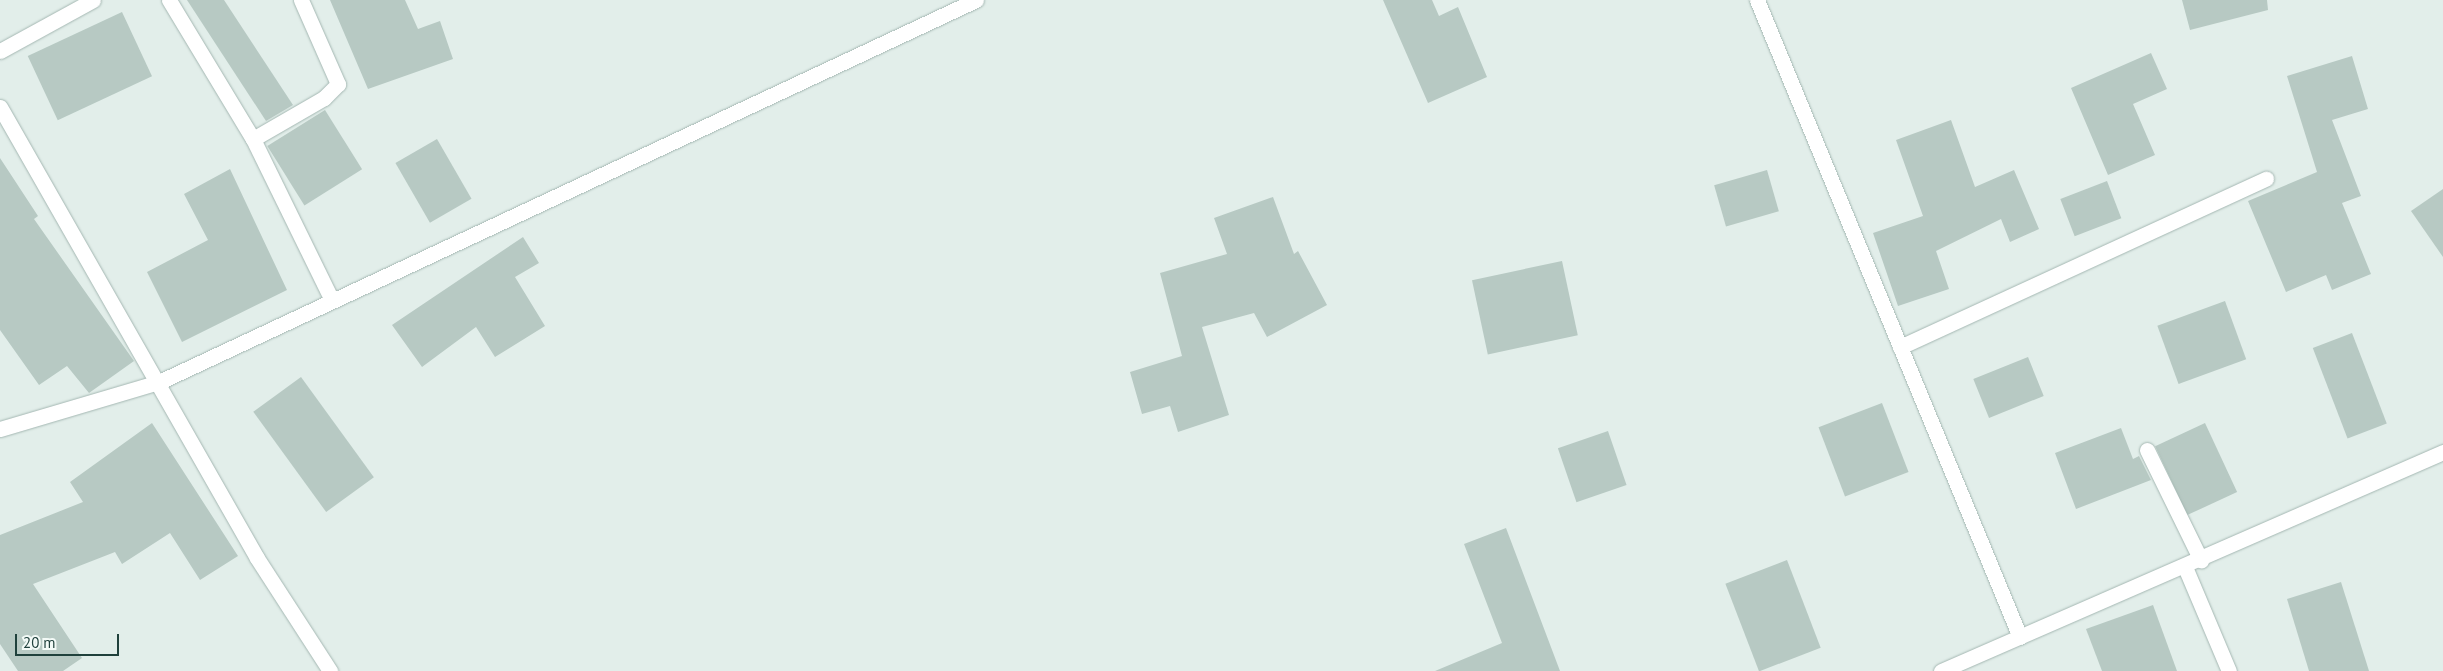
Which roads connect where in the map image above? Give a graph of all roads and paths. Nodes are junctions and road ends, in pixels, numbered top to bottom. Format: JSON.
{"nodes":[{"id":1,"x":93,"y":0,"type":"edge"},
{"id":2,"x":169,"y":0,"type":"edge"},
{"id":3,"x":301,"y":0,"type":"edge"},
{"id":4,"x":976,"y":0,"type":"edge"},
{"id":5,"x":1757,"y":0,"type":"edge"},
{"id":6,"x":0,"y":51,"type":"edge"},
{"id":7,"x":0,"y":107,"type":"edge"},
{"id":8,"x":253,"y":139,"type":"junction"},
{"id":9,"x":2266,"y":179,"type":"dead end"},
{"id":10,"x":331,"y":298,"type":"junction"},
{"id":11,"x":1900,"y":347,"type":"junction"},
{"id":12,"x":159,"y":382,"type":"junction"},
{"id":13,"x":0,"y":429,"type":"edge"},
{"id":14,"x":2147,"y":450,"type":"dead end"},
{"id":15,"x":2443,"y":452,"type":"edge"},
{"id":16,"x":2201,"y":560,"type":"junction"},
{"id":17,"x":2185,"y":567,"type":"junction"},
{"id":18,"x":2020,"y":637,"type":"junction"},
{"id":19,"x":330,"y":671,"type":"edge"},
{"id":20,"x":1941,"y":671,"type":"edge"},
{"id":21,"x":2229,"y":671,"type":"edge"}],
"edges":[{"from":1,"to":6,"type":"street"},
{"from":2,"to":8,"type":"street"},
{"from":3,"to":8,"type":"street"},
{"from":4,"to":10,"type":"street"},
{"from":5,"to":11,"type":"street"},
{"from":7,"to":12,"type":"street"},
{"from":8,"to":10,"type":"street"},
{"from":9,"to":11,"type":"street"},
{"from":10,"to":12,"type":"street"},
{"from":11,"to":18,"type":"street"},
{"from":12,"to":13,"type":"street"},
{"from":12,"to":19,"type":"street"},
{"from":14,"to":16,"type":"street"},
{"from":15,"to":16,"type":"street"},
{"from":16,"to":17,"type":"street"},
{"from":17,"to":18,"type":"street"},
{"from":17,"to":21,"type":"street"},
{"from":18,"to":20,"type":"street"}]}
